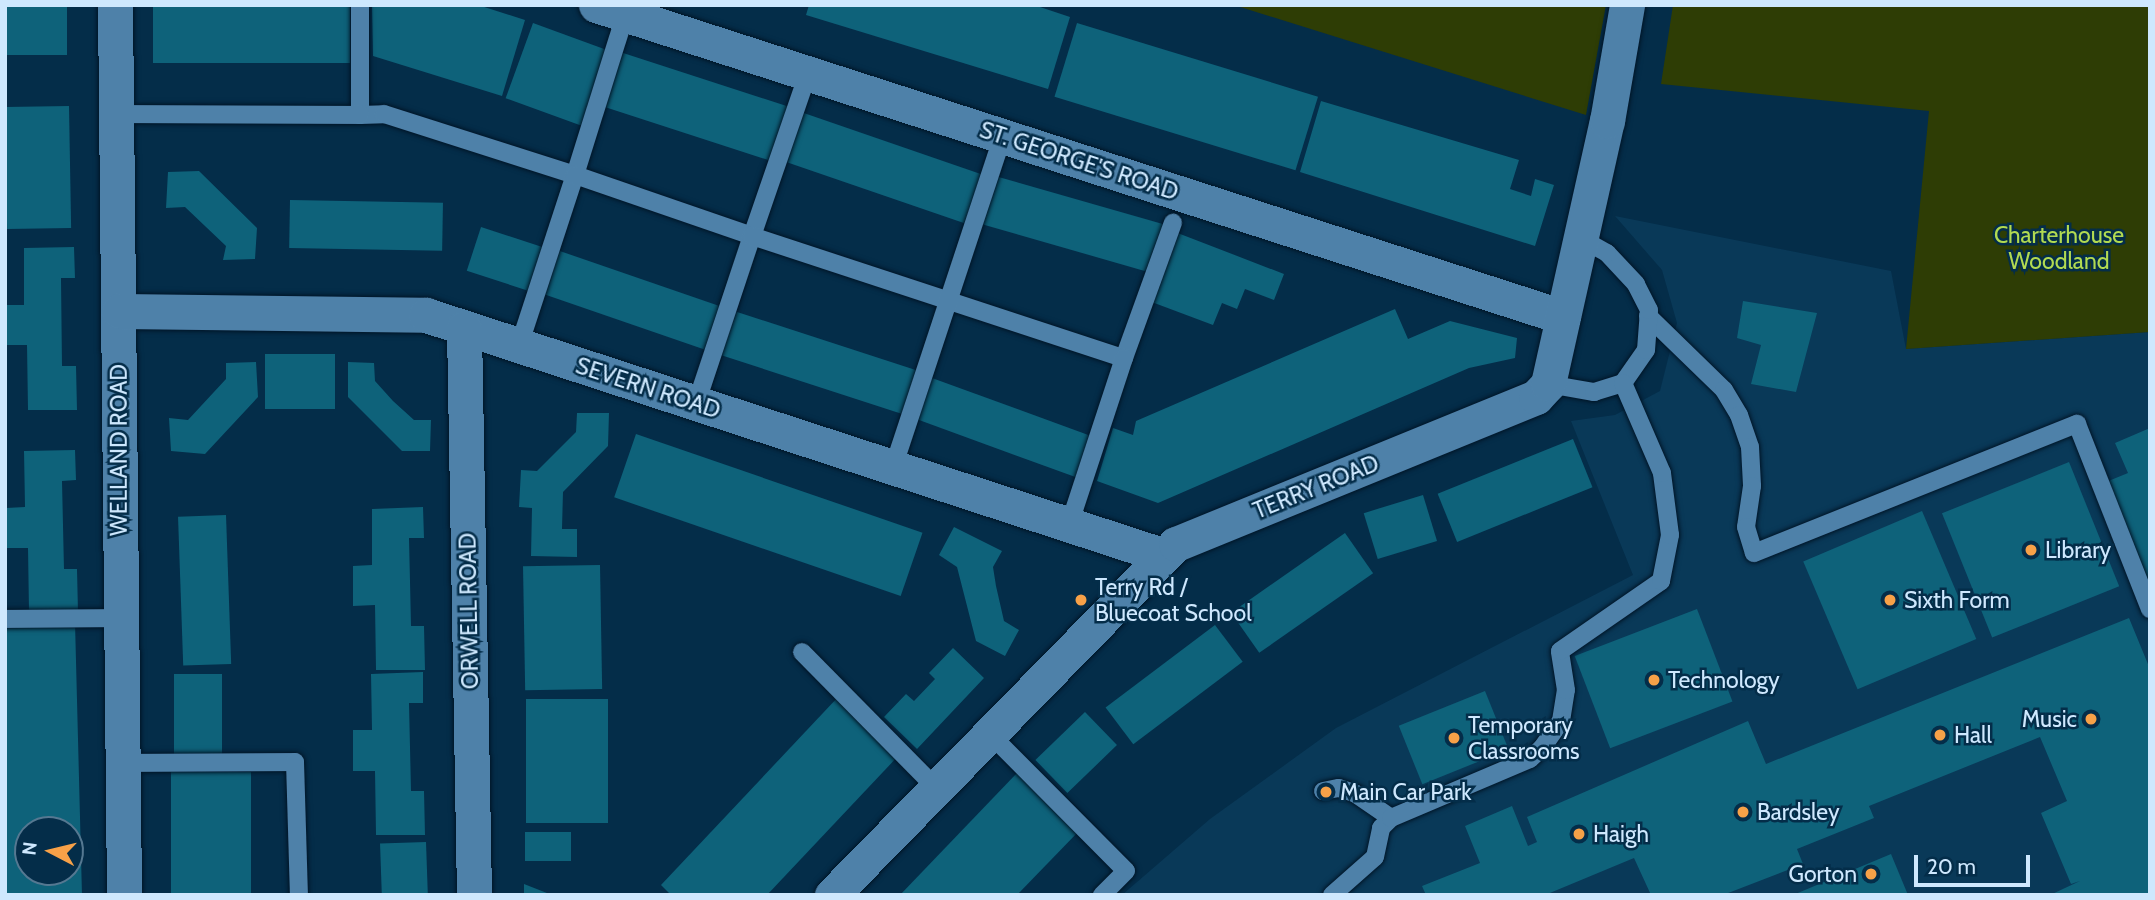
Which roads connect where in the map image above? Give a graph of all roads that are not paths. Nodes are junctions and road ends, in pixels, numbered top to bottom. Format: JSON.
{"nodes":[{"id":1,"x":115,"y":5,"type":"edge"},
{"id":2,"x":360,"y":5,"type":"edge"},
{"id":3,"x":1627,"y":5,"type":"edge"},
{"id":4,"x":610,"y":10,"type":"edge"},
{"id":5,"x":808,"y":73,"type":"junction"},
{"id":6,"x":116,"y":114,"type":"junction"},
{"id":7,"x":360,"y":115,"type":"junction"},
{"id":8,"x":1003,"y":136,"type":"junction"},
{"id":9,"x":575,"y":175,"type":"junction"},
{"id":10,"x":1173,"y":223,"type":"dead end"},
{"id":11,"x":752,"y":236,"type":"junction"},
{"id":12,"x":1580,"y":238,"type":"junction"},
{"id":13,"x":952,"y":301,"type":"junction"},
{"id":14,"x":119,"y":311,"type":"junction"},
{"id":15,"x":1648,"y":316,"type":"junction"},
{"id":16,"x":1563,"y":317,"type":"junction"},
{"id":17,"x":464,"y":328,"type":"junction"},
{"id":18,"x":519,"y":346,"type":"junction"},
{"id":19,"x":1124,"y":358,"type":"junction"},
{"id":20,"x":1623,"y":383,"type":"junction"},
{"id":21,"x":1548,"y":384,"type":"junction"},
{"id":22,"x":696,"y":404,"type":"junction"},
{"id":23,"x":893,"y":468,"type":"junction"},
{"id":24,"x":1069,"y":525,"type":"junction"},
{"id":25,"x":1162,"y":555,"type":"junction"},
{"id":26,"x":2150,"y":609,"type":"edge"},
{"id":27,"x":120,"y":618,"type":"junction"},
{"id":28,"x":5,"y":619,"type":"edge"},
{"id":29,"x":803,"y":652,"type":"dead end"},
{"id":30,"x":989,"y":733,"type":"junction"},
{"id":31,"x":122,"y":763,"type":"junction"},
{"id":32,"x":936,"y":788,"type":"junction"},
{"id":33,"x":1323,"y":791,"type":"dead end"},
{"id":34,"x":1391,"y":818,"type":"junction"},
{"id":35,"x":124,"y":895,"type":"edge"},
{"id":36,"x":299,"y":895,"type":"edge"},
{"id":37,"x":474,"y":895,"type":"edge"},
{"id":38,"x":832,"y":895,"type":"edge"},
{"id":39,"x":1102,"y":895,"type":"edge"},
{"id":40,"x":1332,"y":895,"type":"edge"}],
"edges":[{"from":1,"to":6,"type":"street","name":"WELLAND ROAD"},
{"from":2,"to":7,"type":"lane"},
{"from":3,"to":12,"type":"street"},
{"from":4,"to":5,"type":"street","name":"ST. GEORGE'S ROAD"},
{"from":4,"to":9,"type":"lane"},
{"from":5,"to":8,"type":"street","name":"ST. GEORGE'S ROAD"},
{"from":5,"to":11,"type":"lane"},
{"from":6,"to":7,"type":"lane"},
{"from":6,"to":14,"type":"street","name":"WELLAND ROAD"},
{"from":7,"to":9,"type":"lane"},
{"from":8,"to":13,"type":"lane"},
{"from":8,"to":16,"type":"street","name":"ST. GEORGE'S ROAD"},
{"from":9,"to":11,"type":"lane"},
{"from":9,"to":18,"type":"lane"},
{"from":10,"to":19,"type":"lane"},
{"from":11,"to":13,"type":"lane"},
{"from":11,"to":22,"type":"lane"},
{"from":12,"to":15,"type":"lane"},
{"from":12,"to":16,"type":"street"},
{"from":13,"to":19,"type":"lane"},
{"from":13,"to":23,"type":"lane"},
{"from":14,"to":17,"type":"street","name":"SEVERN ROAD"},
{"from":14,"to":27,"type":"street","name":"WELLAND ROAD"},
{"from":15,"to":20,"type":"lane"},
{"from":15,"to":26,"type":"lane"},
{"from":16,"to":21,"type":"street"},
{"from":17,"to":18,"type":"street","name":"SEVERN ROAD"},
{"from":17,"to":37,"type":"street","name":"ORWELL ROAD"},
{"from":18,"to":22,"type":"street","name":"SEVERN ROAD"},
{"from":19,"to":24,"type":"lane"},
{"from":20,"to":21,"type":"lane"},
{"from":20,"to":34,"type":"lane"},
{"from":21,"to":25,"type":"street","name":"TERRY ROAD"},
{"from":22,"to":23,"type":"street","name":"SEVERN ROAD"},
{"from":23,"to":24,"type":"street","name":"SEVERN ROAD"},
{"from":24,"to":25,"type":"street","name":"SEVERN ROAD"},
{"from":25,"to":30,"type":"street","name":"TERRY ROAD"},
{"from":27,"to":28,"type":"lane"},
{"from":27,"to":31,"type":"street","name":"WELLAND ROAD"},
{"from":29,"to":32,"type":"lane"},
{"from":30,"to":32,"type":"street","name":"TERRY ROAD"},
{"from":30,"to":39,"type":"lane"},
{"from":31,"to":35,"type":"street","name":"WELLAND ROAD"},
{"from":31,"to":36,"type":"lane"},
{"from":32,"to":38,"type":"street","name":"TERRY ROAD"},
{"from":33,"to":34,"type":"lane"},
{"from":34,"to":40,"type":"lane"}]}
